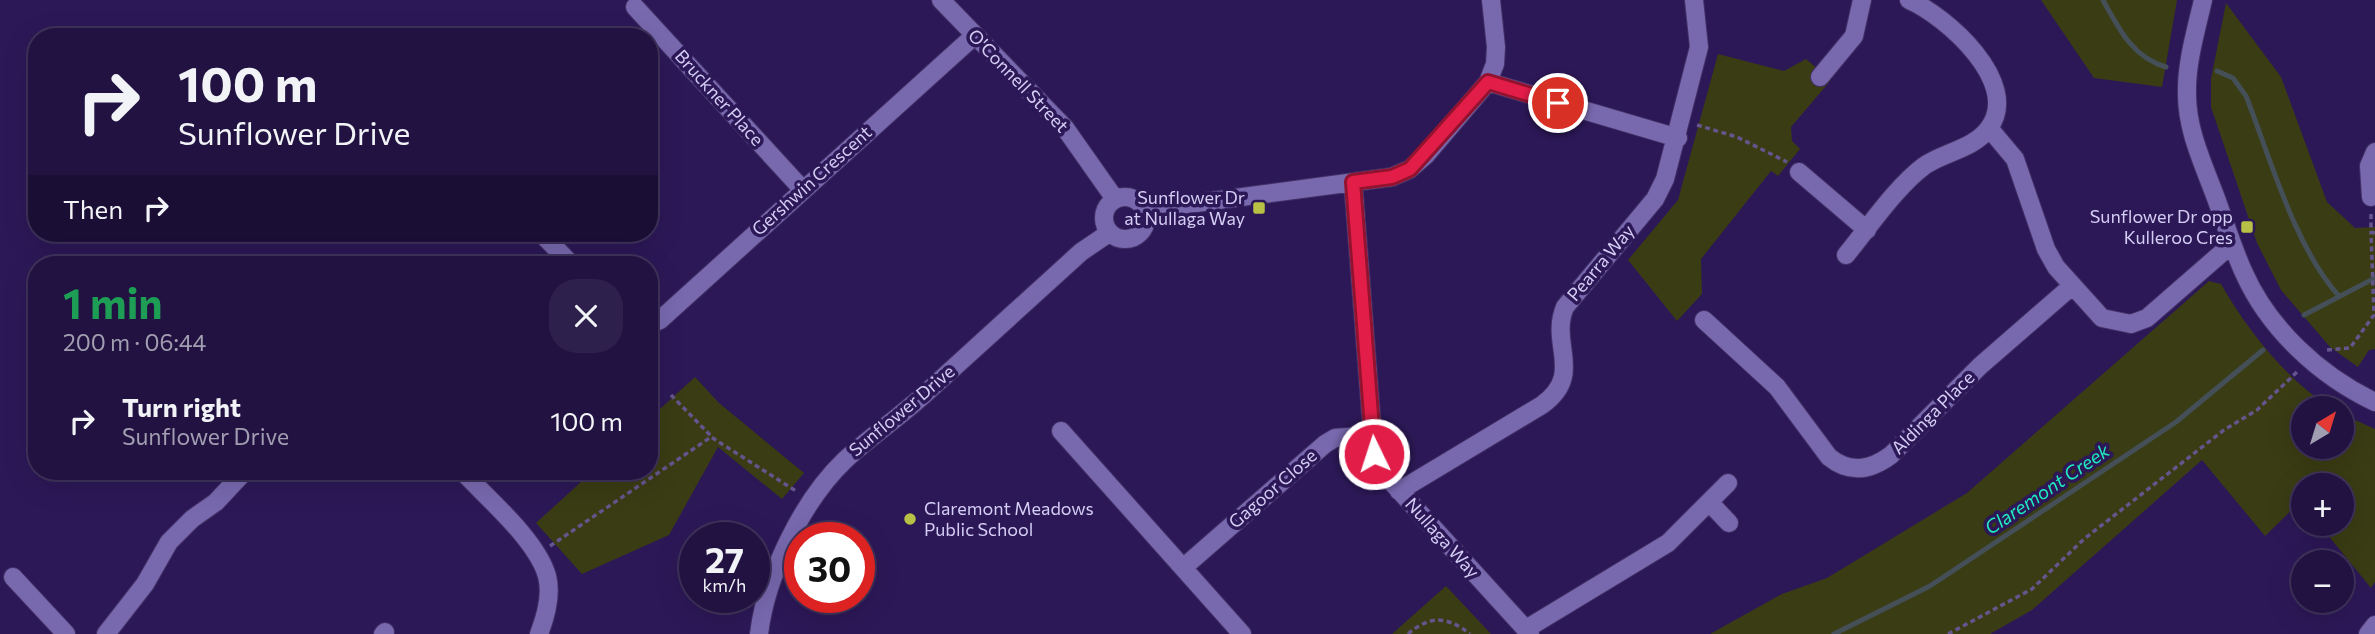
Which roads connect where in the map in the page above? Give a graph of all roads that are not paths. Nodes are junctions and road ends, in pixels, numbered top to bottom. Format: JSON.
{"nodes":[{"id":1,"x":941,"y":0,"type":"edge"},
{"id":2,"x":1491,"y":0,"type":"edge"},
{"id":3,"x":1694,"y":0,"type":"edge"},
{"id":4,"x":1862,"y":0,"type":"edge"},
{"id":5,"x":1909,"y":0,"type":"edge"},
{"id":6,"x":2203,"y":0,"type":"edge"},
{"id":7,"x":635,"y":7,"type":"dead end"},
{"id":8,"x":654,"y":28,"type":"edge"},
{"id":9,"x":658,"y":32,"type":"edge"},
{"id":10,"x":974,"y":36,"type":"junction"},
{"id":11,"x":1820,"y":77,"type":"dead end"},
{"id":12,"x":1488,"y":82,"type":"junction"},
{"id":13,"x":1989,"y":128,"type":"junction"},
{"id":14,"x":1678,"y":138,"type":"junction"},
{"id":15,"x":2375,"y":152,"type":"edge"},
{"id":16,"x":1799,"y":172,"type":"road end"},
{"id":17,"x":1353,"y":182,"type":"junction"},
{"id":18,"x":803,"y":190,"type":"junction"},
{"id":19,"x":2371,"y":197,"type":"road end"},
{"id":20,"x":1115,"y":199,"type":"junction"},
{"id":21,"x":1144,"y":210,"type":"junction"},
{"id":22,"x":1867,"y":230,"type":"junction"},
{"id":23,"x":1109,"y":233,"type":"junction"},
{"id":24,"x":549,"y":242,"type":"edge"},
{"id":25,"x":2232,"y":244,"type":"junction"},
{"id":26,"x":1846,"y":255,"type":"dead end"},
{"id":27,"x":563,"y":256,"type":"edge"},
{"id":28,"x":2072,"y":286,"type":"junction"},
{"id":29,"x":1704,"y":320,"type":"dead end"},
{"id":30,"x":658,"y":321,"type":"edge"},
{"id":31,"x":2375,"y":402,"type":"edge"},
{"id":32,"x":1061,"y":430,"type":"dead end"},
{"id":33,"x":1372,"y":435,"type":"junction"},
{"id":34,"x":237,"y":480,"type":"edge"},
{"id":35,"x":470,"y":480,"type":"edge"},
{"id":36,"x":1728,"y":483,"type":"dead end"},
{"id":37,"x":1399,"y":491,"type":"junction"},
{"id":38,"x":1710,"y":503,"type":"junction"},
{"id":39,"x":1729,"y":523,"type":"dead end"},
{"id":40,"x":1184,"y":567,"type":"junction"},
{"id":41,"x":13,"y":577,"type":"dead end"},
{"id":42,"x":2375,"y":625,"type":"edge"},
{"id":43,"x":1528,"y":632,"type":"edge"},
{"id":44,"x":66,"y":634,"type":"edge"},
{"id":45,"x":106,"y":634,"type":"edge"},
{"id":46,"x":539,"y":634,"type":"edge"},
{"id":47,"x":759,"y":634,"type":"edge"},
{"id":48,"x":1242,"y":634,"type":"edge"},
{"id":49,"x":2368,"y":634,"type":"edge"}],
"edges":[{"from":1,"to":10,"type":"street","name":"O'Connell Street"},
{"from":2,"to":12,"type":"street"},
{"from":3,"to":14,"type":"street","name":"Pearra Way"},
{"from":4,"to":11,"type":"street"},
{"from":5,"to":13,"type":"street"},
{"from":6,"to":25,"type":"street"},
{"from":7,"to":8,"type":"street","name":"Bruckner Place"},
{"from":9,"to":18,"type":"street","name":"Bruckner Place"},
{"from":10,"to":18,"type":"street","name":"Gershwin Crescent"},
{"from":10,"to":20,"type":"street","name":"O'Connell Street"},
{"from":12,"to":14,"type":"street"},
{"from":12,"to":17,"type":"street"},
{"from":13,"to":22,"type":"street"},
{"from":13,"to":28,"type":"street"},
{"from":14,"to":37,"type":"street","name":"Pearra Way"},
{"from":15,"to":19,"type":"street"},
{"from":16,"to":22,"type":"street"},
{"from":17,"to":21,"type":"street"},
{"from":17,"to":33,"type":"street","name":"Nullaga Way"},
{"from":18,"to":30,"type":"street","name":"Gershwin Crescent"},
{"from":20,"to":21,"type":"street"},
{"from":20,"to":23,"type":"street"},
{"from":21,"to":23,"type":"street"},
{"from":22,"to":26,"type":"street"},
{"from":23,"to":47,"type":"street","name":"Sunflower Drive"},
{"from":24,"to":27,"type":"street"},
{"from":25,"to":28,"type":"street"},
{"from":25,"to":31,"type":"street"},
{"from":28,"to":29,"type":"street","name":"Aldinga Place"},
{"from":32,"to":40,"type":"street"},
{"from":33,"to":37,"type":"street","name":"Nullaga Way"},
{"from":33,"to":40,"type":"street","name":"Gagoor Close"},
{"from":34,"to":45,"type":"street"},
{"from":35,"to":46,"type":"street"},
{"from":36,"to":38,"type":"street"},
{"from":37,"to":43,"type":"street","name":"Nullaga Way"},
{"from":38,"to":39,"type":"street"},
{"from":38,"to":43,"type":"street"},
{"from":40,"to":48,"type":"street"},
{"from":41,"to":44,"type":"street"},
{"from":42,"to":49,"type":"street"}]}
